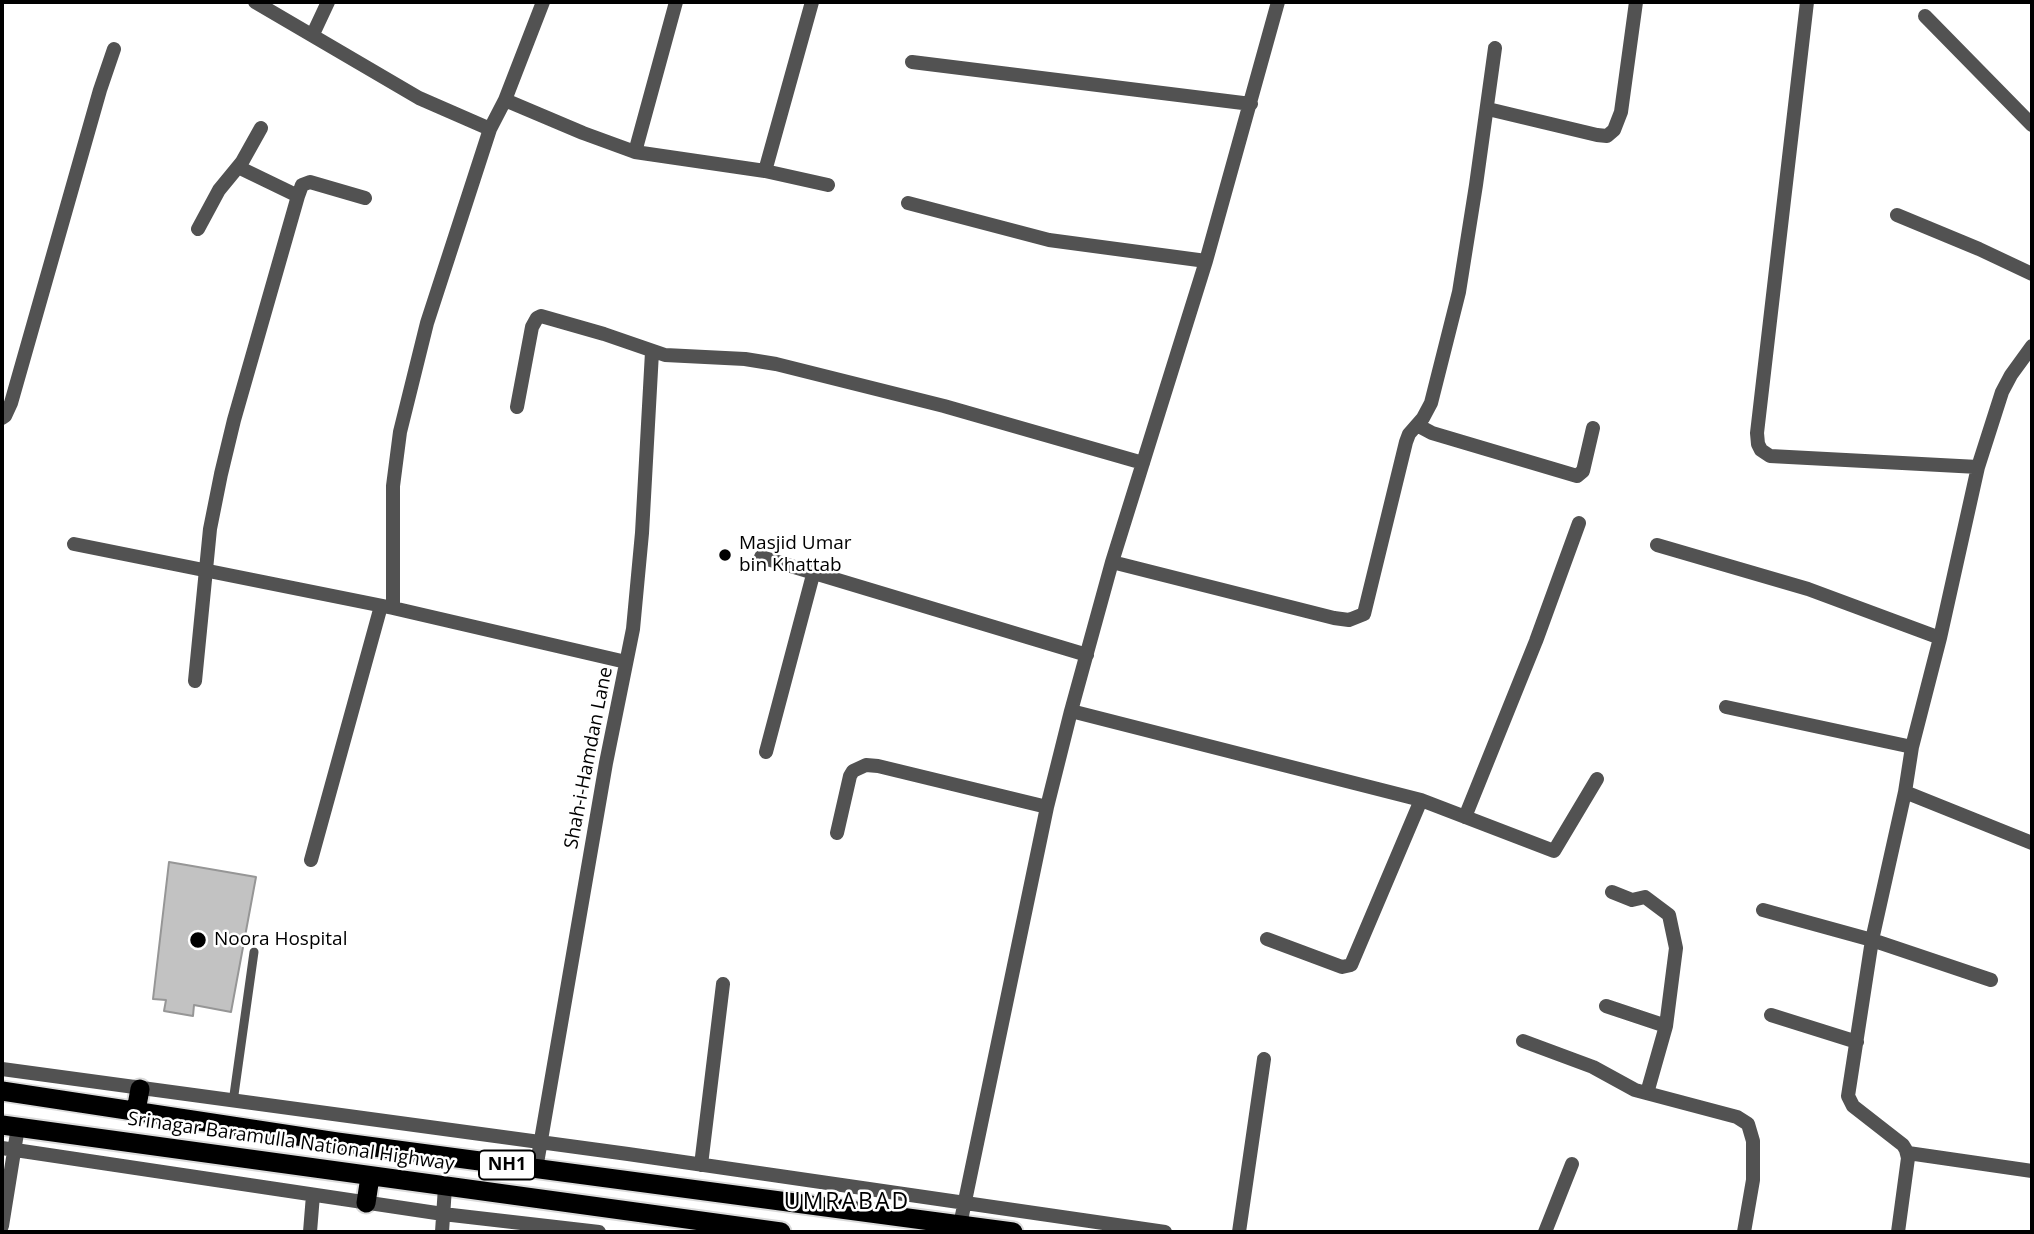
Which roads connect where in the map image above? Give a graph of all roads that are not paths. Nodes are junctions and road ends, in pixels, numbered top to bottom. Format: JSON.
{"nodes":[{"id":1,"x":255,"y":2,"type":"edge"},
{"id":2,"x":328,"y":2,"type":"edge"},
{"id":3,"x":542,"y":2,"type":"edge"},
{"id":4,"x":676,"y":2,"type":"edge"},
{"id":5,"x":812,"y":2,"type":"edge"},
{"id":6,"x":1278,"y":2,"type":"edge"},
{"id":7,"x":1636,"y":2,"type":"edge"},
{"id":8,"x":1807,"y":2,"type":"edge"},
{"id":9,"x":1924,"y":16,"type":"dead end"},
{"id":10,"x":313,"y":33,"type":"junction"},
{"id":11,"x":1495,"y":48,"type":"dead end"},
{"id":12,"x":114,"y":49,"type":"dead end"},
{"id":13,"x":912,"y":62,"type":"dead end"},
{"id":14,"x":505,"y":100,"type":"junction"},
{"id":15,"x":1251,"y":104,"type":"junction"},
{"id":16,"x":1488,"y":109,"type":"junction"},
{"id":17,"x":2032,"y":125,"type":"edge"},
{"id":18,"x":261,"y":128,"type":"dead end"},
{"id":19,"x":490,"y":129,"type":"junction"},
{"id":20,"x":635,"y":152,"type":"junction"},
{"id":21,"x":238,"y":167,"type":"junction"},
{"id":22,"x":765,"y":171,"type":"junction"},
{"id":23,"x":828,"y":185,"type":"dead end"},
{"id":24,"x":298,"y":197,"type":"junction"},
{"id":25,"x":365,"y":198,"type":"dead end"},
{"id":26,"x":908,"y":203,"type":"dead end"},
{"id":27,"x":1897,"y":215,"type":"dead end"},
{"id":28,"x":198,"y":229,"type":"dead end"},
{"id":29,"x":1206,"y":261,"type":"junction"},
{"id":30,"x":2032,"y":274,"type":"edge"},
{"id":31,"x":2032,"y":346,"type":"edge"},
{"id":32,"x":652,"y":352,"type":"junction"},
{"id":33,"x":517,"y":407,"type":"dead end"},
{"id":34,"x":2,"y":418,"type":"edge"},
{"id":35,"x":1417,"y":425,"type":"junction"},
{"id":36,"x":1593,"y":428,"type":"dead end"},
{"id":37,"x":1143,"y":463,"type":"junction"},
{"id":38,"x":1978,"y":467,"type":"junction"},
{"id":39,"x":1579,"y":523,"type":"dead end"},
{"id":40,"x":74,"y":544,"type":"dead end"},
{"id":41,"x":1657,"y":545,"type":"dead end"},
{"id":42,"x":761,"y":557,"type":"dead end"},
{"id":43,"x":1112,"y":562,"type":"junction"},
{"id":44,"x":205,"y":571,"type":"junction"},
{"id":45,"x":814,"y":571,"type":"junction"},
{"id":46,"x":387,"y":608,"type":"junction"},
{"id":47,"x":1940,"y":638,"type":"junction"},
{"id":48,"x":1087,"y":655,"type":"junction"},
{"id":49,"x":626,"y":662,"type":"junction"},
{"id":50,"x":195,"y":681,"type":"dead end"},
{"id":51,"x":1726,"y":707,"type":"dead end"},
{"id":52,"x":1071,"y":711,"type":"junction"},
{"id":53,"x":1912,"y":747,"type":"junction"},
{"id":54,"x":766,"y":752,"type":"dead end"},
{"id":55,"x":1597,"y":779,"type":"dead end"},
{"id":56,"x":1905,"y":792,"type":"junction"},
{"id":57,"x":1421,"y":800,"type":"junction"},
{"id":58,"x":1047,"y":807,"type":"junction"},
{"id":59,"x":1465,"y":817,"type":"junction"},
{"id":60,"x":837,"y":833,"type":"dead end"},
{"id":61,"x":2032,"y":842,"type":"edge"},
{"id":62,"x":311,"y":860,"type":"dead end"},
{"id":63,"x":1612,"y":892,"type":"dead end"},
{"id":64,"x":1763,"y":910,"type":"dead end"},
{"id":65,"x":1267,"y":939,"type":"dead end"},
{"id":66,"x":1872,"y":940,"type":"junction"},
{"id":67,"x":254,"y":952,"type":"dead end"},
{"id":68,"x":1991,"y":980,"type":"dead end"},
{"id":69,"x":723,"y":984,"type":"dead end"},
{"id":70,"x":1606,"y":1006,"type":"dead end"},
{"id":71,"x":1771,"y":1015,"type":"dead end"},
{"id":72,"x":1666,"y":1026,"type":"junction"},
{"id":73,"x":1523,"y":1041,"type":"dead end"},
{"id":74,"x":1857,"y":1042,"type":"junction"},
{"id":75,"x":1264,"y":1059,"type":"dead end"},
{"id":76,"x":2,"y":1069,"type":"edge"},
{"id":77,"x":139,"y":1089,"type":"junction"},
{"id":78,"x":2,"y":1091,"type":"edge"},
{"id":79,"x":1647,"y":1093,"type":"junction"},
{"id":80,"x":233,"y":1102,"type":"junction"},
{"id":81,"x":136,"y":1111,"type":"junction"},
{"id":82,"x":10,"y":1126,"type":"edge"},
{"id":83,"x":539,"y":1143,"type":"junction"},
{"id":84,"x":8,"y":1149,"type":"edge"},
{"id":85,"x":1908,"y":1153,"type":"junction"},
{"id":86,"x":1572,"y":1164,"type":"dead end"},
{"id":87,"x":701,"y":1165,"type":"junction"},
{"id":88,"x":536,"y":1169,"type":"junction"},
{"id":89,"x":2032,"y":1171,"type":"edge"},
{"id":90,"x":370,"y":1177,"type":"junction"},
{"id":91,"x":445,"y":1187,"type":"junction"},
{"id":92,"x":313,"y":1195,"type":"junction"},
{"id":93,"x":963,"y":1202,"type":"junction"},
{"id":94,"x":366,"y":1203,"type":"junction"},
{"id":95,"x":443,"y":1214,"type":"junction"},
{"id":96,"x":960,"y":1225,"type":"junction"},
{"id":97,"x":2,"y":1226,"type":"edge"},
{"id":98,"x":520,"y":1227,"type":"edge"},
{"id":99,"x":310,"y":1232,"type":"edge"},
{"id":100,"x":442,"y":1232,"type":"edge"},
{"id":101,"x":599,"y":1232,"type":"edge"},
{"id":102,"x":781,"y":1232,"type":"edge"},
{"id":103,"x":1013,"y":1232,"type":"edge"},
{"id":104,"x":1165,"y":1232,"type":"edge"},
{"id":105,"x":1239,"y":1232,"type":"edge"},
{"id":106,"x":1545,"y":1232,"type":"edge"},
{"id":107,"x":1744,"y":1232,"type":"edge"},
{"id":108,"x":1898,"y":1232,"type":"edge"}],
"edges":[{"from":1,"to":10,"type":"street"},
{"from":2,"to":10,"type":"street"},
{"from":3,"to":14,"type":"street"},
{"from":4,"to":20,"type":"street"},
{"from":5,"to":22,"type":"street"},
{"from":6,"to":15,"type":"street"},
{"from":7,"to":16,"type":"street"},
{"from":8,"to":38,"type":"street"},
{"from":9,"to":17,"type":"street"},
{"from":10,"to":19,"type":"street"},
{"from":11,"to":16,"type":"street"},
{"from":12,"to":34,"type":"street"},
{"from":13,"to":15,"type":"street"},
{"from":14,"to":19,"type":"street"},
{"from":14,"to":20,"type":"street"},
{"from":15,"to":29,"type":"street"},
{"from":16,"to":35,"type":"street"},
{"from":18,"to":21,"type":"street"},
{"from":19,"to":46,"type":"street"},
{"from":20,"to":22,"type":"street"},
{"from":21,"to":24,"type":"street"},
{"from":21,"to":28,"type":"street"},
{"from":22,"to":23,"type":"street"},
{"from":24,"to":25,"type":"street"},
{"from":24,"to":44,"type":"street"},
{"from":26,"to":29,"type":"street"},
{"from":27,"to":30,"type":"street"},
{"from":29,"to":37,"type":"street"},
{"from":31,"to":38,"type":"street"},
{"from":32,"to":33,"type":"street"},
{"from":32,"to":37,"type":"street"},
{"from":32,"to":49,"type":"street","name":"Shah-i-Hamdan Lane"},
{"from":35,"to":36,"type":"street"},
{"from":35,"to":43,"type":"street"},
{"from":37,"to":43,"type":"street"},
{"from":38,"to":47,"type":"street"},
{"from":39,"to":59,"type":"street"},
{"from":40,"to":44,"type":"street"},
{"from":41,"to":47,"type":"street"},
{"from":42,"to":45,"type":"street"},
{"from":43,"to":48,"type":"street"},
{"from":44,"to":46,"type":"street"},
{"from":44,"to":50,"type":"street"},
{"from":45,"to":48,"type":"street"},
{"from":45,"to":54,"type":"street"},
{"from":46,"to":49,"type":"street"},
{"from":46,"to":62,"type":"street"},
{"from":47,"to":53,"type":"street"},
{"from":48,"to":52,"type":"street"},
{"from":49,"to":83,"type":"street","name":"Shah-i-Hamdan Lane"},
{"from":51,"to":53,"type":"street"},
{"from":52,"to":57,"type":"street"},
{"from":52,"to":58,"type":"street"},
{"from":53,"to":56,"type":"street"},
{"from":55,"to":59,"type":"street"},
{"from":56,"to":61,"type":"street"},
{"from":56,"to":66,"type":"street"},
{"from":57,"to":59,"type":"street"},
{"from":57,"to":65,"type":"street"},
{"from":58,"to":60,"type":"street"},
{"from":58,"to":93,"type":"street"},
{"from":63,"to":72,"type":"street"},
{"from":64,"to":66,"type":"street"},
{"from":66,"to":68,"type":"street"},
{"from":66,"to":74,"type":"street"},
{"from":67,"to":80,"type":"lane"},
{"from":69,"to":87,"type":"street"},
{"from":70,"to":72,"type":"street"},
{"from":71,"to":74,"type":"street"},
{"from":72,"to":79,"type":"street"},
{"from":73,"to":79,"type":"street"},
{"from":74,"to":85,"type":"street"},
{"from":75,"to":105,"type":"street"},
{"from":76,"to":77,"type":"street"},
{"from":77,"to":80,"type":"street"},
{"from":77,"to":81,"type":"highway"},
{"from":78,"to":81,"type":"highway","number":"NH1"},
{"from":79,"to":107,"type":"street"},
{"from":80,"to":83,"type":"street"},
{"from":81,"to":88,"type":"highway","number":"NH1"},
{"from":82,"to":84,"type":"street"},
{"from":82,"to":90,"type":"highway","name":"Srinagar Baramulla National Highway","number":"NH1"},
{"from":83,"to":87,"type":"street"},
{"from":83,"to":88,"type":"street","name":"Shah-i-Hamdan Lane"},
{"from":84,"to":92,"type":"street"},
{"from":84,"to":97,"type":"street"},
{"from":85,"to":89,"type":"street"},
{"from":85,"to":108,"type":"street"},
{"from":86,"to":106,"type":"street"},
{"from":87,"to":93,"type":"street"},
{"from":88,"to":96,"type":"highway","number":"NH1"},
{"from":90,"to":91,"type":"highway","name":"Srinagar Baramulla National Highway","number":"NH1"},
{"from":90,"to":94,"type":"highway"},
{"from":91,"to":95,"type":"street"},
{"from":91,"to":102,"type":"highway","name":"Srinagar Baramulla National Highway","number":"NH1"},
{"from":92,"to":94,"type":"street"},
{"from":92,"to":99,"type":"street"},
{"from":93,"to":96,"type":"street"},
{"from":93,"to":104,"type":"street"},
{"from":94,"to":95,"type":"street"},
{"from":95,"to":98,"type":"street"},
{"from":95,"to":100,"type":"street"},
{"from":96,"to":103,"type":"highway","number":"NH1"},
{"from":98,"to":101,"type":"street"}]}
